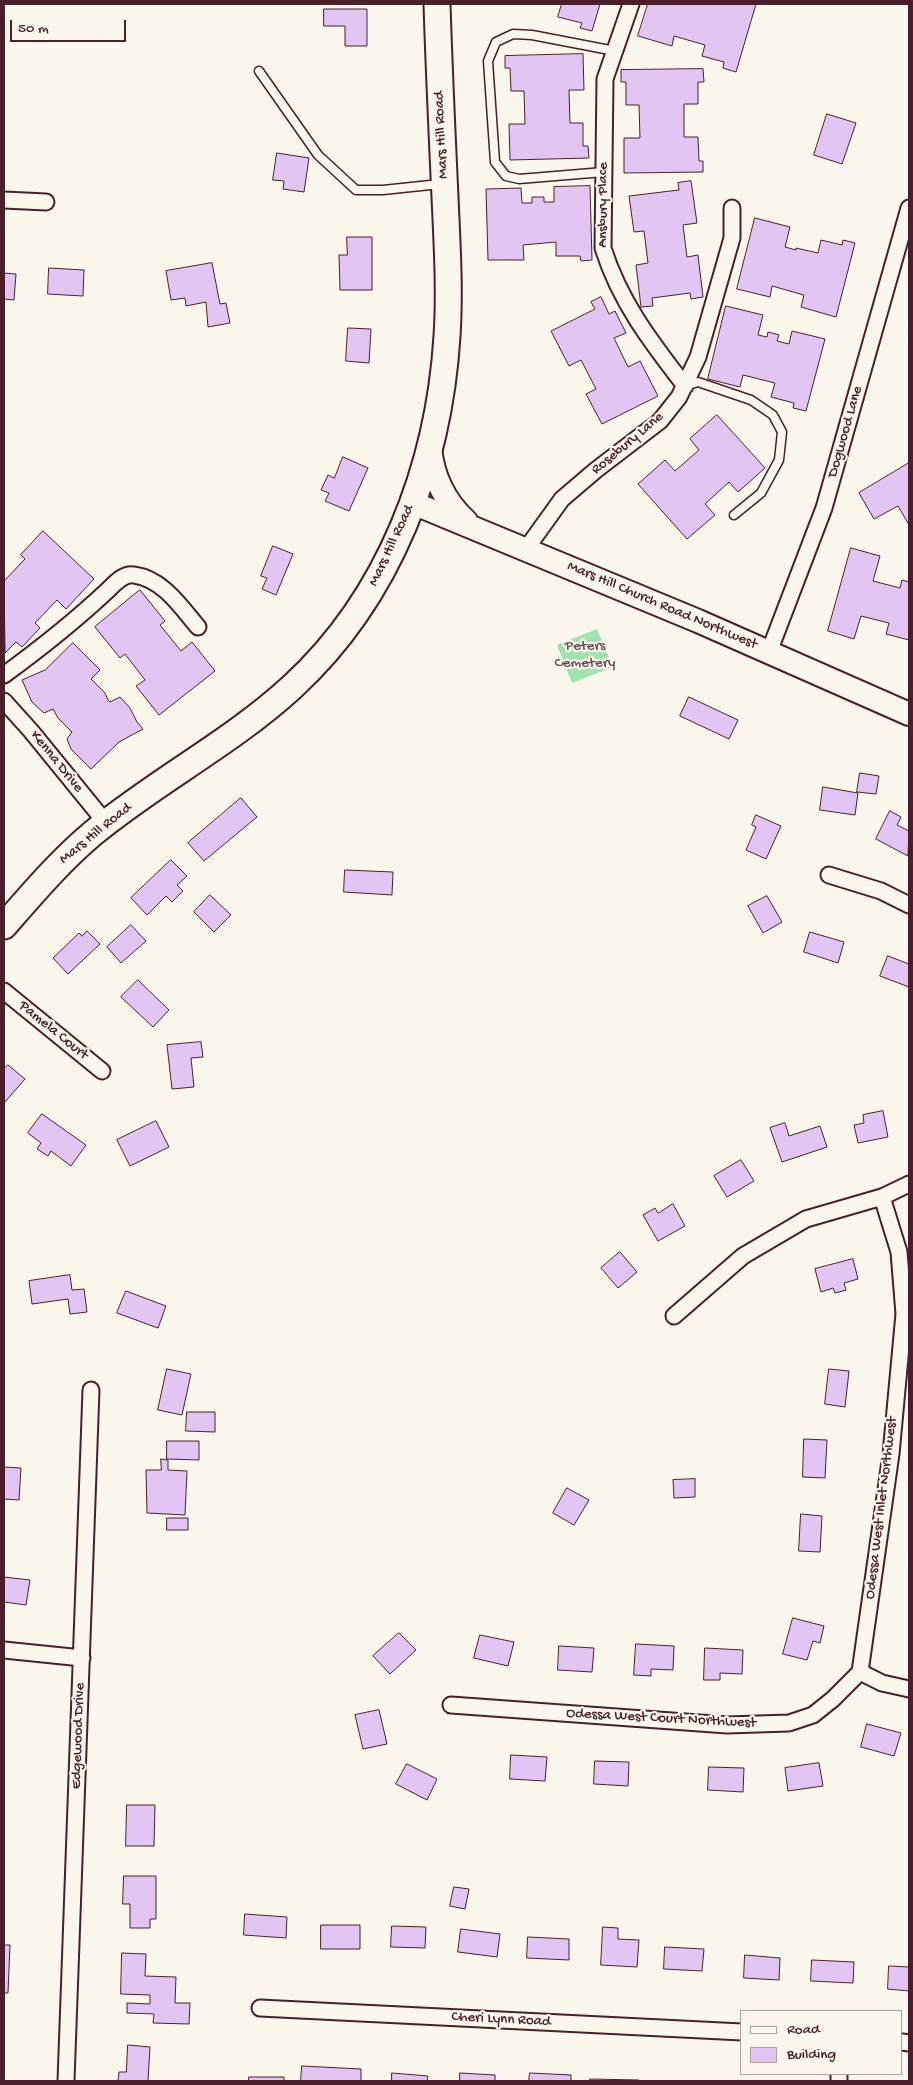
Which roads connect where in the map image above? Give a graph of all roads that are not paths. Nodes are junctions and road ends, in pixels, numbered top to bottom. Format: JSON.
{"nodes":[{"id":1,"x":437,"y":4,"type":"edge"},
{"id":2,"x":631,"y":4,"type":"edge"},
{"id":3,"x":615,"y":51,"type":"junction"},
{"id":4,"x":259,"y":71,"type":"dead end"},
{"id":5,"x":604,"y":172,"type":"junction"},
{"id":6,"x":445,"y":184,"type":"junction"},
{"id":7,"x":4,"y":200,"type":"edge"},
{"id":8,"x":46,"y":202,"type":"dead end"},
{"id":9,"x":732,"y":208,"type":"dead end"},
{"id":10,"x":909,"y":208,"type":"edge"},
{"id":11,"x":685,"y":386,"type":"junction"},
{"id":12,"x":430,"y":448,"type":"junction"},
{"id":13,"x":413,"y":503,"type":"junction"},
{"id":14,"x":734,"y":516,"type":"dead end"},
{"id":15,"x":474,"y":528,"type":"junction"},
{"id":16,"x":526,"y":549,"type":"junction"},
{"id":17,"x":198,"y":627,"type":"dead end"},
{"id":18,"x":769,"y":652,"type":"junction"},
{"id":19,"x":4,"y":674,"type":"edge"},
{"id":20,"x":4,"y":701,"type":"edge"},
{"id":21,"x":909,"y":714,"type":"edge"},
{"id":22,"x":106,"y":823,"type":"junction"},
{"id":23,"x":830,"y":874,"type":"dead end"},
{"id":24,"x":909,"y":905,"type":"edge"},
{"id":25,"x":4,"y":926,"type":"edge"},
{"id":26,"x":4,"y":991,"type":"edge"},
{"id":27,"x":102,"y":1071,"type":"dead end"},
{"id":28,"x":909,"y":1184,"type":"edge"},
{"id":29,"x":882,"y":1197,"type":"junction"},
{"id":30,"x":674,"y":1316,"type":"dead end"},
{"id":31,"x":91,"y":1390,"type":"dead end"},
{"id":32,"x":4,"y":1650,"type":"edge"},
{"id":33,"x":82,"y":1658,"type":"junction"},
{"id":34,"x":860,"y":1672,"type":"junction"},
{"id":35,"x":909,"y":1689,"type":"edge"},
{"id":36,"x":451,"y":1705,"type":"dead end"},
{"id":37,"x":260,"y":2008,"type":"dead end"},
{"id":38,"x":740,"y":2032,"type":"edge"},
{"id":39,"x":66,"y":2081,"type":"edge"}],
"edges":[{"from":1,"to":6,"type":"main road","name":"Mars Hill Road"},
{"from":2,"to":3,"type":"street","name":"Ansbury Place"},
{"from":3,"to":5,"type":"street","name":"Ansbury Place"},
{"from":3,"to":5,"type":"lane"},
{"from":4,"to":6,"type":"lane"},
{"from":5,"to":11,"type":"street","name":"Ansbury Place"},
{"from":6,"to":12,"type":"main road","name":"Mars Hill Road"},
{"from":7,"to":8,"type":"street"},
{"from":9,"to":11,"type":"street","name":"Rosebury Lane"},
{"from":10,"to":18,"type":"street","name":"Dogwood Lane"},
{"from":11,"to":14,"type":"lane"},
{"from":11,"to":16,"type":"street","name":"Rosebury Lane"},
{"from":12,"to":13,"type":"main road","name":"Mars Hill Road"},
{"from":12,"to":15,"type":"street"},
{"from":13,"to":15,"type":"street","name":"Mars Hill Church Road Northwest"},
{"from":13,"to":22,"type":"main road","name":"Mars Hill Road"},
{"from":15,"to":16,"type":"street","name":"Mars Hill Church Road Northwest"},
{"from":16,"to":18,"type":"street","name":"Mars Hill Church Road Northwest"},
{"from":17,"to":19,"type":"street"},
{"from":18,"to":21,"type":"street","name":"Mars Hill Church Road Northwest"},
{"from":20,"to":22,"type":"street","name":"Kenna Drive"},
{"from":22,"to":25,"type":"main road","name":"Mars Hill Road"},
{"from":23,"to":24,"type":"street"},
{"from":26,"to":27,"type":"street","name":"Pamela Court"},
{"from":28,"to":29,"type":"street"},
{"from":29,"to":30,"type":"street"},
{"from":29,"to":34,"type":"street","name":"Odessa West Inlet Northwest"},
{"from":31,"to":33,"type":"street","name":"Edgewood Drive"},
{"from":32,"to":33,"type":"street"},
{"from":33,"to":39,"type":"street","name":"Edgewood Drive"},
{"from":34,"to":35,"type":"street"},
{"from":34,"to":36,"type":"street","name":"Odessa West Court Northwest"},
{"from":37,"to":38,"type":"street","name":"Cheri Lynn Road"}]}
